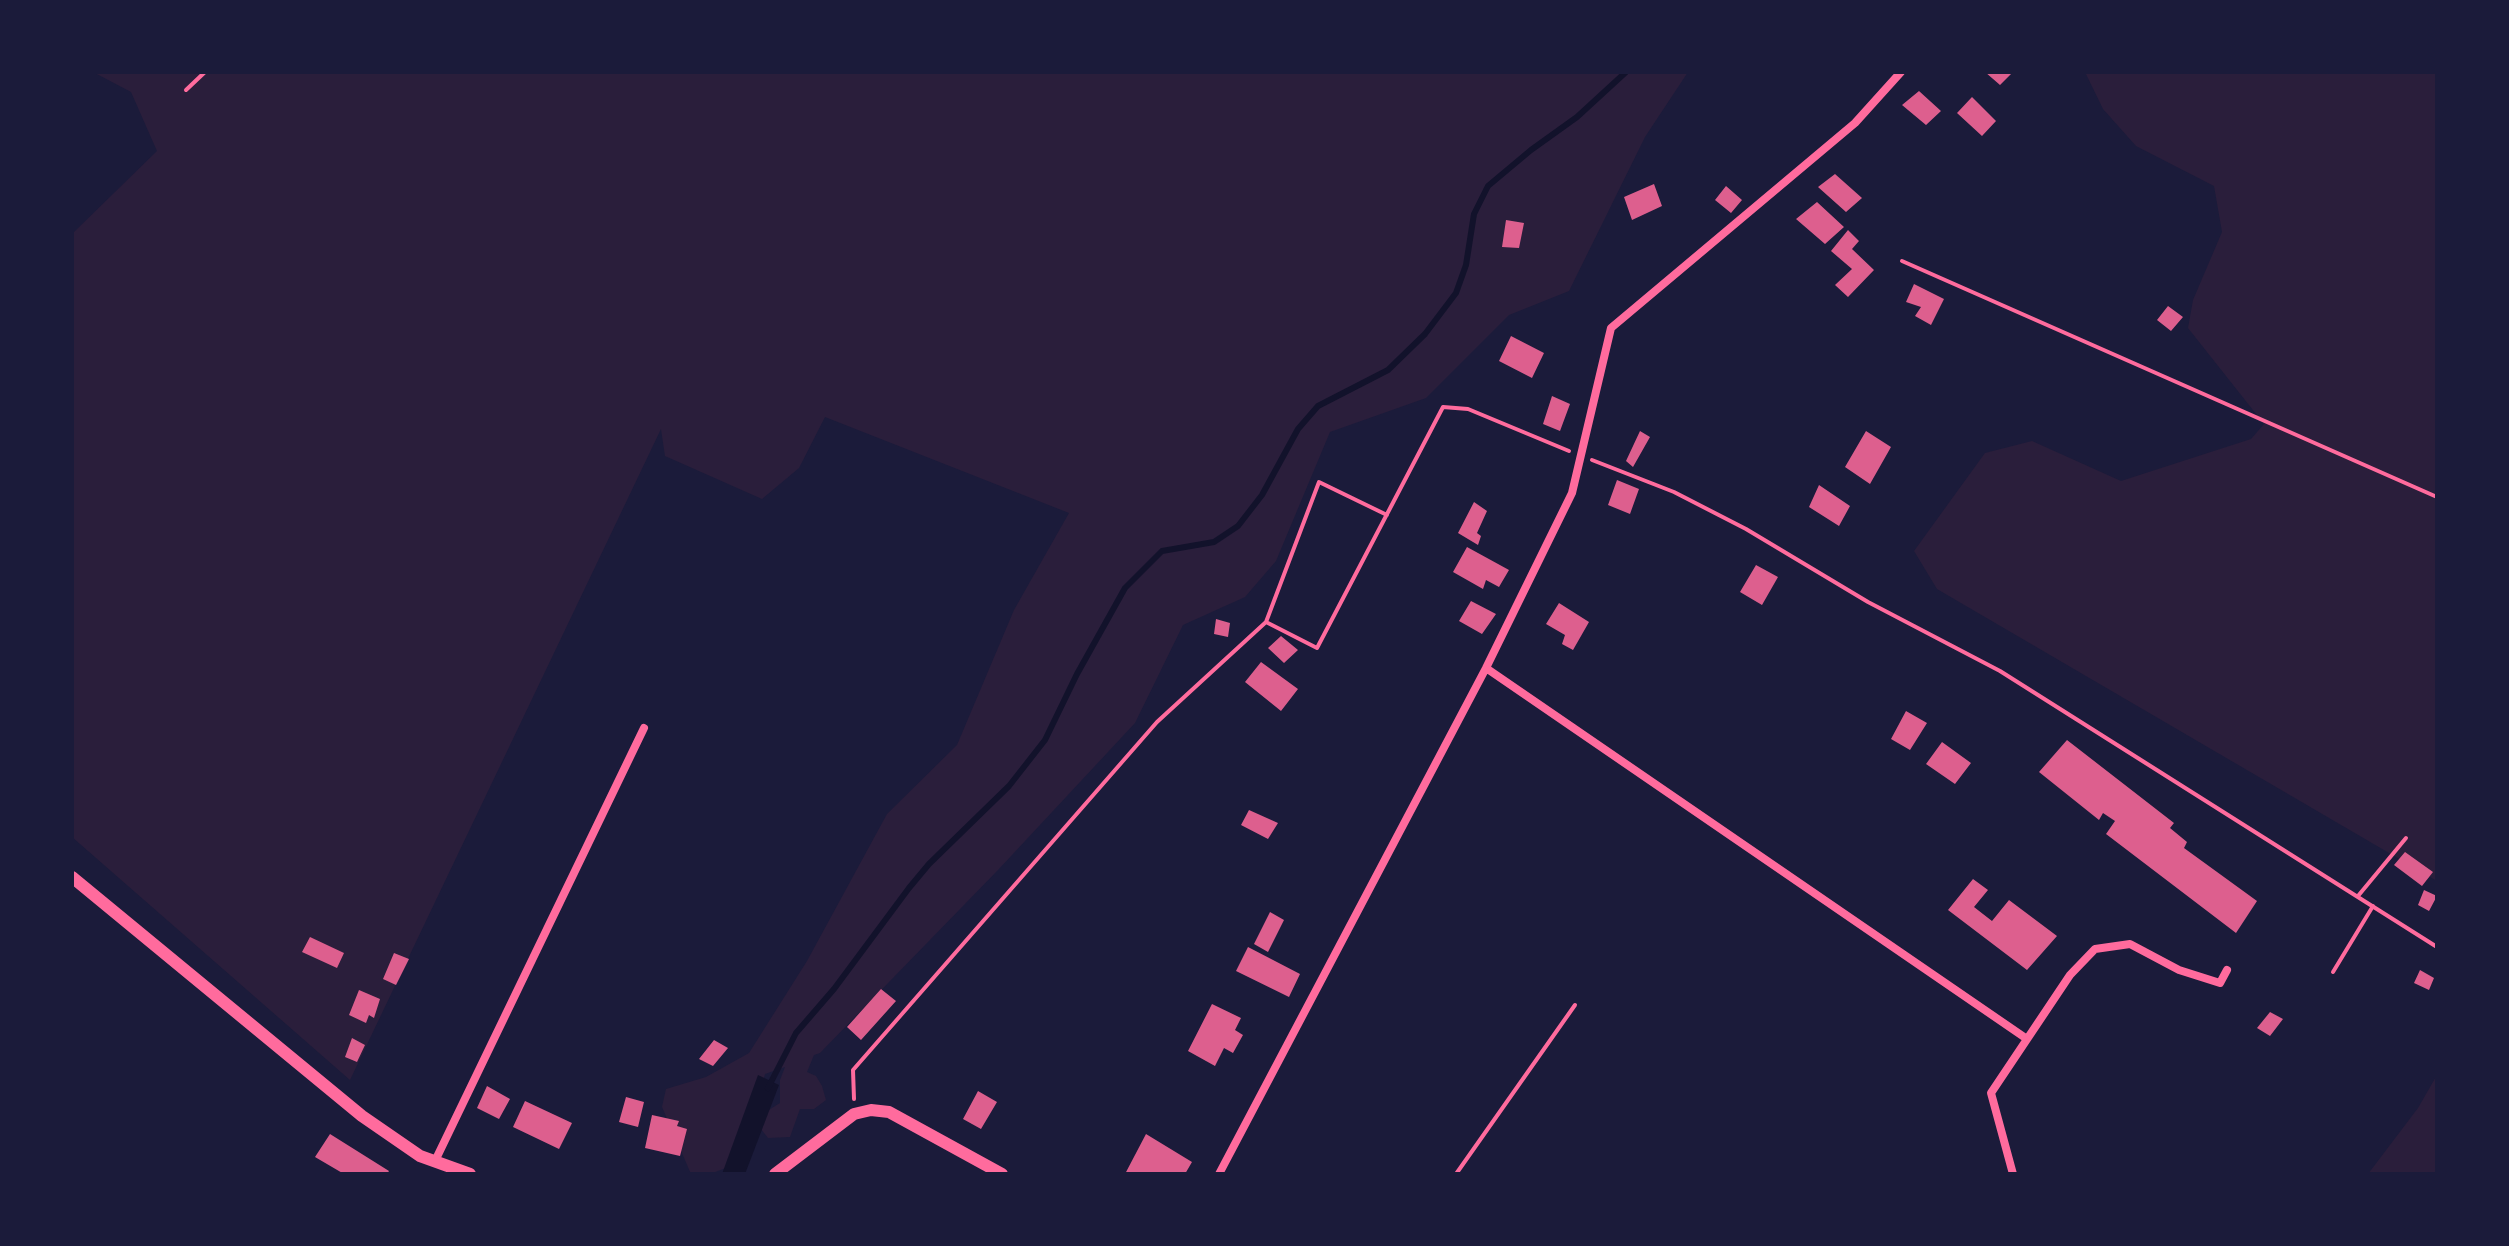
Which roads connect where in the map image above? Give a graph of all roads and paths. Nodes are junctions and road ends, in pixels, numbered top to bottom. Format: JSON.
{"nodes":[{"id":1,"x":205,"y":72,"type":"edge"},
{"id":2,"x":1901,"y":72,"type":"edge"},
{"id":3,"x":186,"y":90,"type":"dead end"},
{"id":4,"x":1902,"y":261,"type":"dead end"},
{"id":5,"x":1581,"y":456,"type":"junction"},
{"id":6,"x":2437,"y":497,"type":"edge"},
{"id":7,"x":1387,"y":515,"type":"junction"},
{"id":8,"x":1266,"y":622,"type":"junction"},
{"id":9,"x":1486,"y":668,"type":"junction"},
{"id":10,"x":644,"y":728,"type":"dead end"},
{"id":11,"x":2406,"y":838,"type":"dead end"},
{"id":12,"x":72,"y":877,"type":"edge"},
{"id":13,"x":2358,"y":896,"type":"junction"},
{"id":14,"x":2373,"y":906,"type":"junction"},
{"id":15,"x":2437,"y":947,"type":"edge"},
{"id":16,"x":2227,"y":970,"type":"dead end"},
{"id":17,"x":2333,"y":972,"type":"dead end"},
{"id":18,"x":1575,"y":1005,"type":"dead end"},
{"id":19,"x":2027,"y":1039,"type":"junction"},
{"id":20,"x":854,"y":1114,"type":"junction"},
{"id":21,"x":435,"y":1161,"type":"junction"},
{"id":22,"x":470,"y":1174,"type":"edge"},
{"id":23,"x":775,"y":1174,"type":"edge"},
{"id":24,"x":1002,"y":1174,"type":"edge"},
{"id":25,"x":1219,"y":1174,"type":"edge"},
{"id":26,"x":1456,"y":1174,"type":"edge"},
{"id":27,"x":2013,"y":1174,"type":"edge"}],
"edges":[{"from":1,"to":3,"type":"path"},
{"from":2,"to":5,"type":"street"},
{"from":4,"to":6,"type":"path"},
{"from":5,"to":7,"type":"path"},
{"from":5,"to":9,"type":"street"},
{"from":5,"to":13,"type":"path"},
{"from":7,"to":8,"type":"path"},
{"from":7,"to":8,"type":"path"},
{"from":8,"to":20,"type":"path"},
{"from":9,"to":19,"type":"street"},
{"from":9,"to":25,"type":"street"},
{"from":10,"to":21,"type":"street"},
{"from":11,"to":13,"type":"path"},
{"from":12,"to":21,"type":"street"},
{"from":13,"to":14,"type":"path"},
{"from":14,"to":15,"type":"path"},
{"from":14,"to":17,"type":"path"},
{"from":16,"to":19,"type":"street"},
{"from":18,"to":26,"type":"path"},
{"from":19,"to":27,"type":"street"},
{"from":20,"to":23,"type":"street"},
{"from":20,"to":24,"type":"street"},
{"from":21,"to":22,"type":"street"}]}
